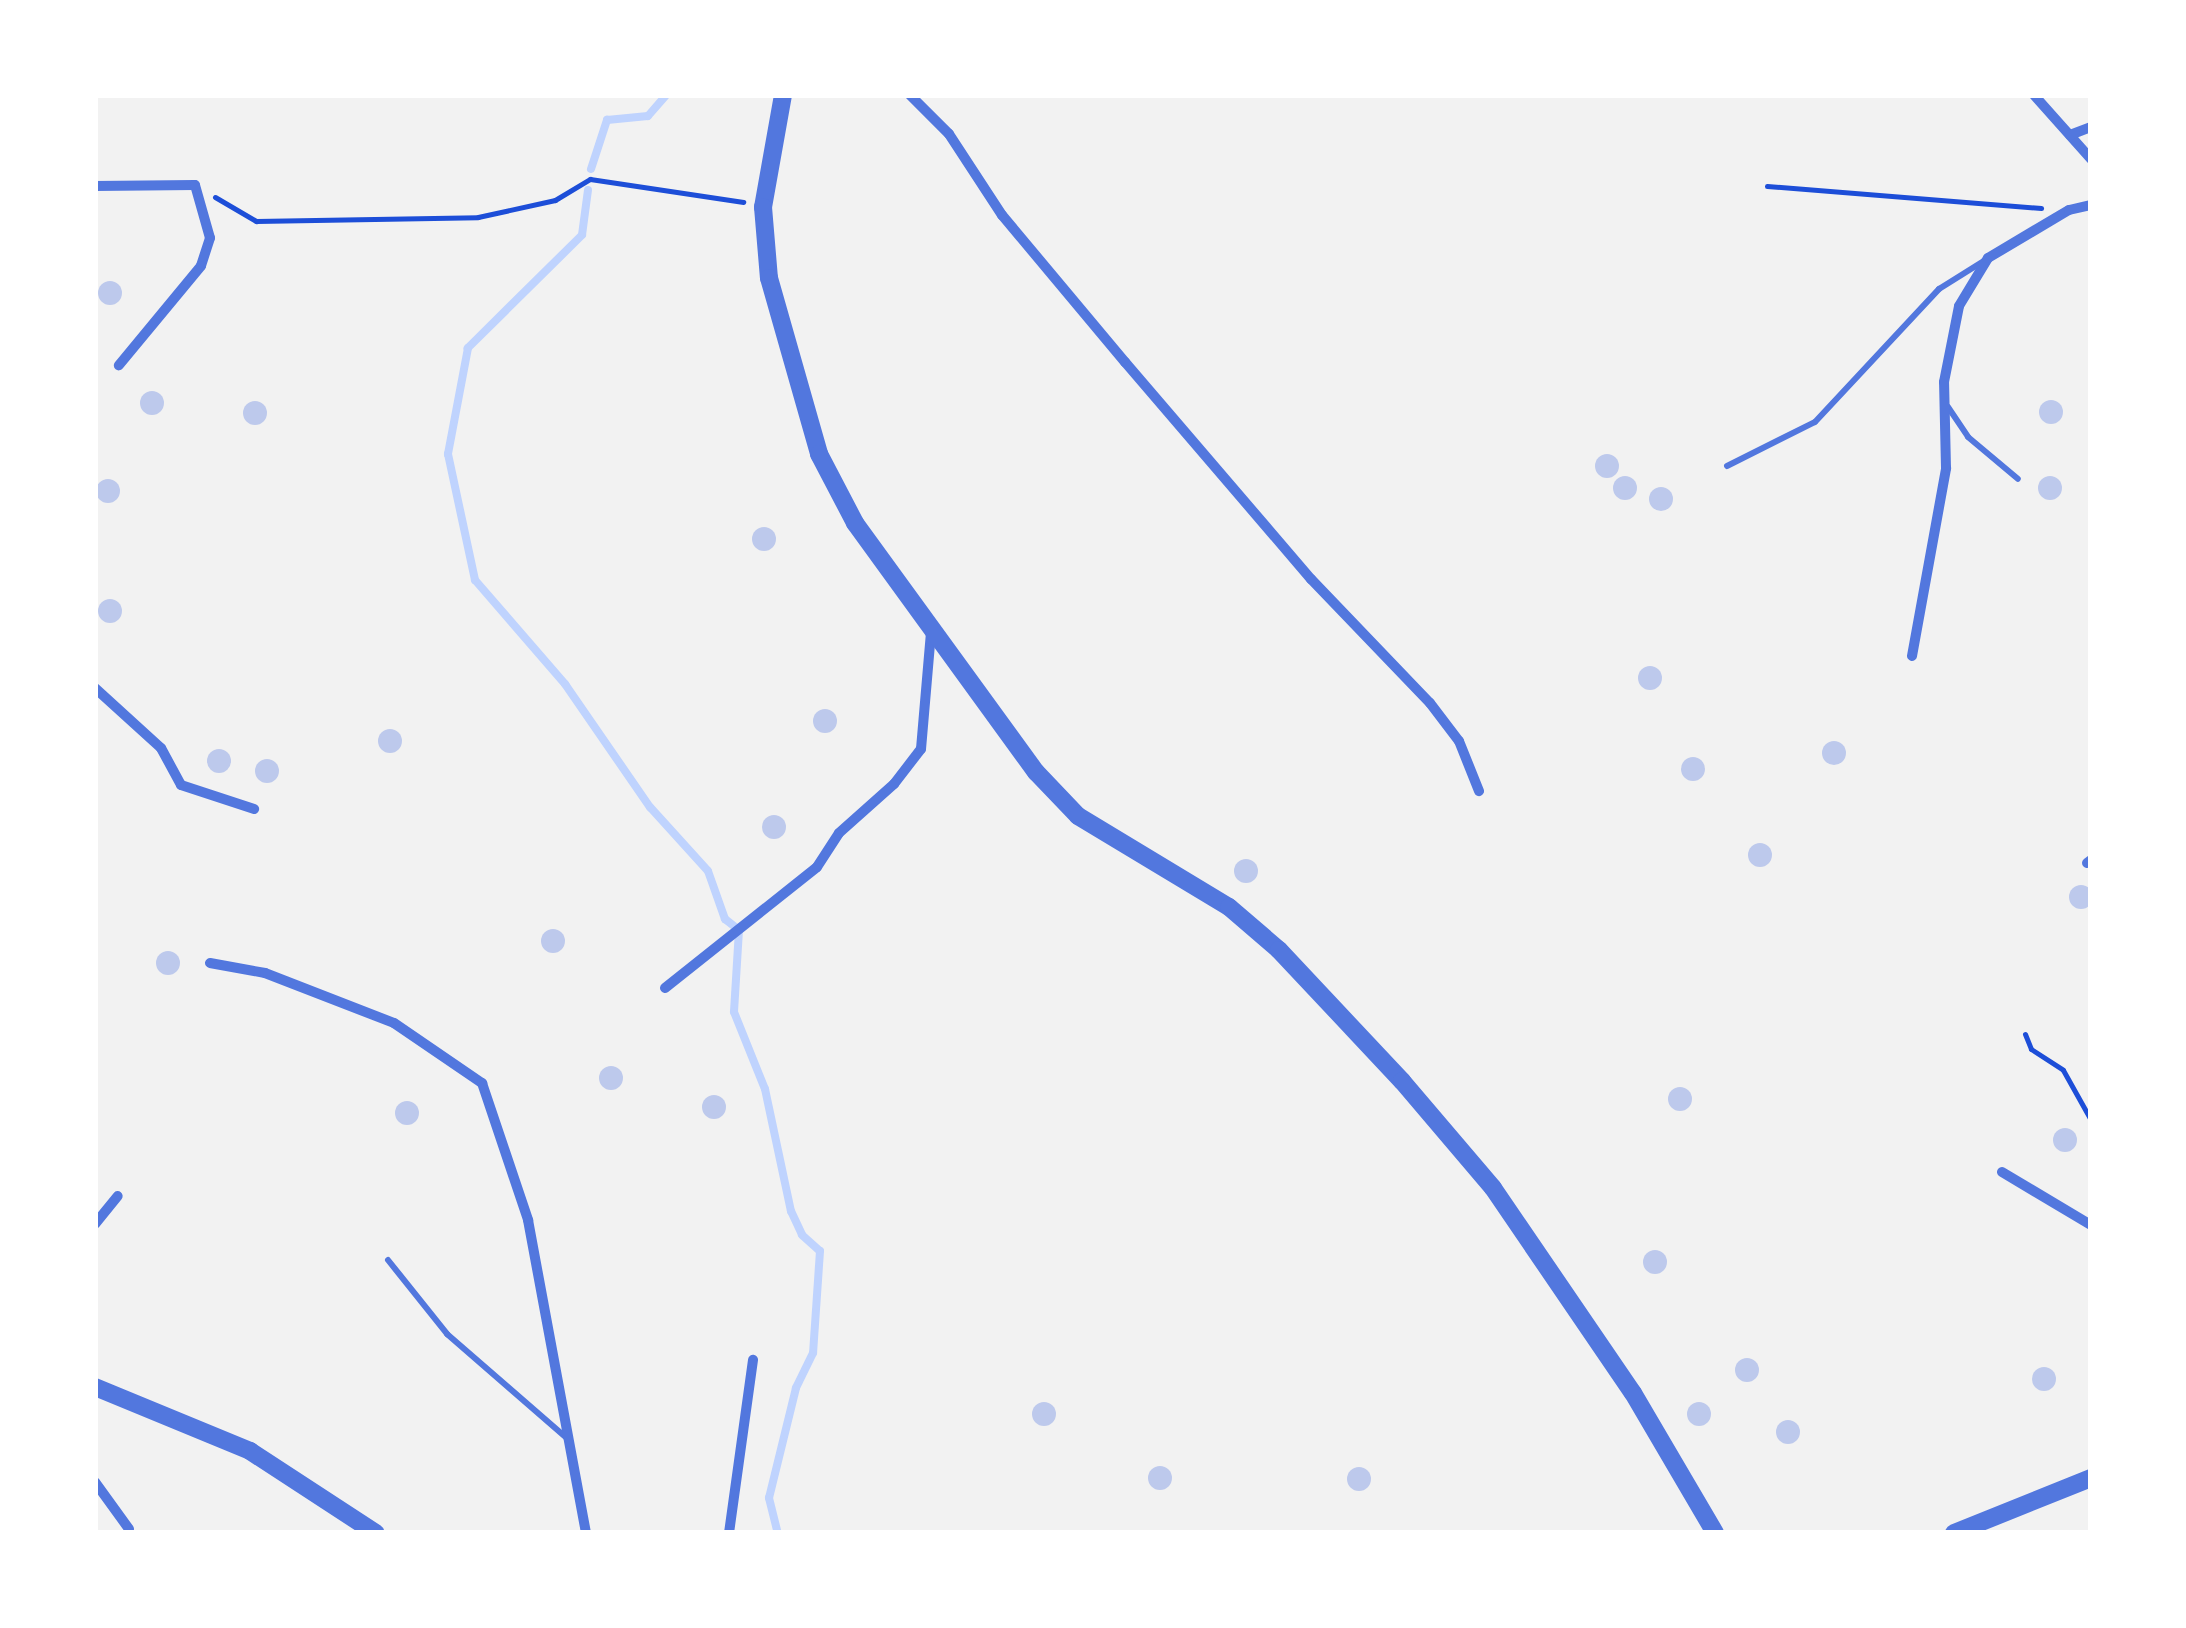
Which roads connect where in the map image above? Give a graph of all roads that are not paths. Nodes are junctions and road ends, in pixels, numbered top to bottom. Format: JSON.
{"nodes":[{"id":1,"x":783,"y":95,"type":"edge"},
{"id":2,"x":910,"y":95,"type":"edge"},
{"id":3,"x":2034,"y":95,"type":"edge"},
{"id":4,"x":2091,"y":127,"type":"edge"},
{"id":5,"x":2070,"y":135,"type":"junction"},
{"id":6,"x":2091,"y":159,"type":"edge"},
{"id":7,"x":95,"y":186,"type":"edge"},
{"id":8,"x":2091,"y":205,"type":"edge"},
{"id":9,"x":1988,"y":258,"type":"junction"},
{"id":10,"x":119,"y":364,"type":"dead end"},
{"id":11,"x":1946,"y":402,"type":"junction"},
{"id":12,"x":1727,"y":466,"type":"dead end"},
{"id":13,"x":2018,"y":479,"type":"dead end"},
{"id":14,"x":931,"y":633,"type":"junction"},
{"id":15,"x":1912,"y":656,"type":"dead end"},
{"id":16,"x":95,"y":688,"type":"edge"},
{"id":17,"x":1479,"y":792,"type":"dead end"},
{"id":18,"x":254,"y":810,"type":"dead end"},
{"id":19,"x":210,"y":963,"type":"dead end"},
{"id":20,"x":665,"y":988,"type":"dead end"},
{"id":21,"x":2002,"y":1172,"type":"dead end"},
{"id":22,"x":118,"y":1196,"type":"dead end"},
{"id":23,"x":95,"y":1224,"type":"edge"},
{"id":24,"x":2091,"y":1225,"type":"edge"},
{"id":25,"x":388,"y":1260,"type":"dead end"},
{"id":26,"x":753,"y":1360,"type":"dead end"},
{"id":27,"x":95,"y":1387,"type":"edge"},
{"id":28,"x":570,"y":1440,"type":"junction"},
{"id":29,"x":2091,"y":1478,"type":"edge"},
{"id":30,"x":95,"y":1482,"type":"edge"},
{"id":31,"x":129,"y":1529,"type":"dead end"},
{"id":32,"x":376,"y":1533,"type":"edge"},
{"id":33,"x":586,"y":1533,"type":"edge"},
{"id":34,"x":729,"y":1533,"type":"edge"},
{"id":35,"x":1715,"y":1533,"type":"edge"},
{"id":36,"x":1954,"y":1533,"type":"edge"}],
"edges":[{"from":1,"to":14,"type":"street"},
{"from":2,"to":17,"type":"street"},
{"from":3,"to":5,"type":"street"},
{"from":4,"to":5,"type":"street"},
{"from":5,"to":6,"type":"street"},
{"from":7,"to":10,"type":"street"},
{"from":8,"to":9,"type":"street"},
{"from":9,"to":11,"type":"street"},
{"from":9,"to":12,"type":"lane"},
{"from":11,"to":13,"type":"lane"},
{"from":11,"to":15,"type":"street"},
{"from":14,"to":20,"type":"street"},
{"from":14,"to":35,"type":"street"},
{"from":16,"to":18,"type":"street"},
{"from":19,"to":28,"type":"street"},
{"from":21,"to":24,"type":"street"},
{"from":22,"to":23,"type":"street"},
{"from":25,"to":28,"type":"lane"},
{"from":26,"to":34,"type":"street"},
{"from":27,"to":32,"type":"street"},
{"from":28,"to":33,"type":"street"},
{"from":29,"to":36,"type":"street"},
{"from":30,"to":31,"type":"street"}]}
